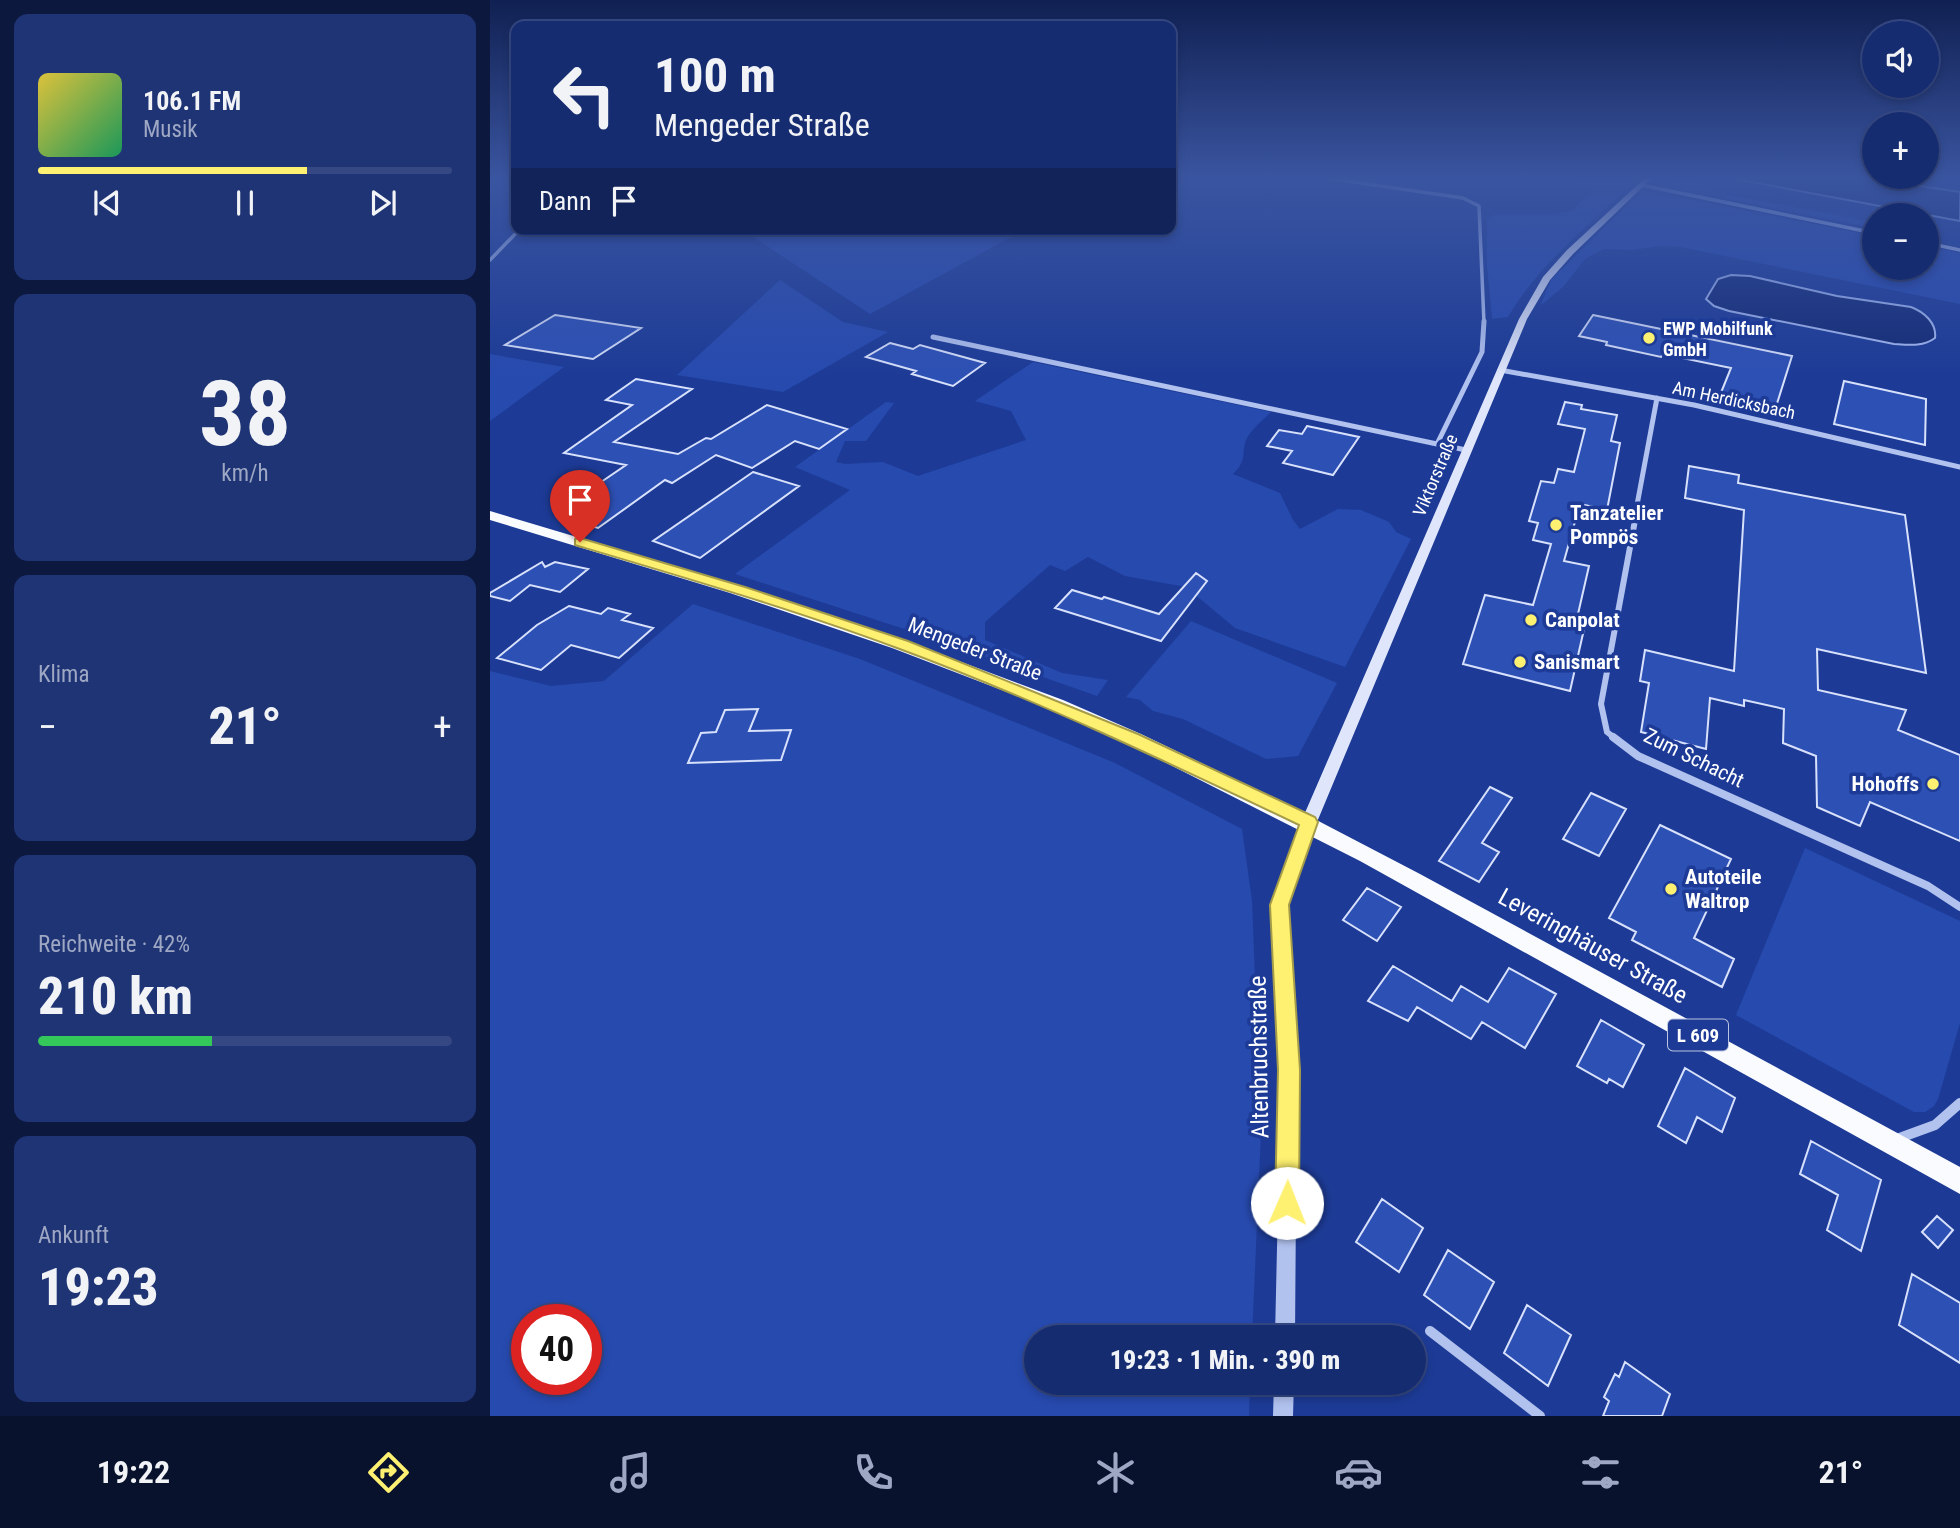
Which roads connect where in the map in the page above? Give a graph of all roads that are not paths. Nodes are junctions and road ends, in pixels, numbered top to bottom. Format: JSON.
{"nodes":[{"id":1,"x":505,"y":244,"type":"edge"},
{"id":2,"x":1481,"y":244,"type":"edge"},
{"id":3,"x":1581,"y":244,"type":"edge"},
{"id":4,"x":1939,"y":246,"type":"edge"},
{"id":5,"x":1960,"y":250,"type":"edge"},
{"id":6,"x":490,"y":260,"type":"edge"},
{"id":7,"x":933,"y":337,"type":"dead end"},
{"id":8,"x":1500,"y":370,"type":"junction"},
{"id":9,"x":1657,"y":398,"type":"junction"},
{"id":10,"x":1437,"y":444,"type":"junction"},
{"id":11,"x":1466,"y":450,"type":"junction"},
{"id":12,"x":1960,"y":467,"type":"edge"},
{"id":13,"x":490,"y":515,"type":"edge"},
{"id":14,"x":1309,"y":822,"type":"junction"},
{"id":15,"x":1960,"y":907,"type":"edge"},
{"id":16,"x":1960,"y":1103,"type":"edge"},
{"id":17,"x":1889,"y":1142,"type":"junction"},
{"id":18,"x":1960,"y":1181,"type":"edge"},
{"id":19,"x":1284,"y":1325,"type":"edge"},
{"id":20,"x":1430,"y":1331,"type":"dead end"},
{"id":21,"x":1284,"y":1395,"type":"edge"},
{"id":22,"x":1283,"y":1416,"type":"edge"},
{"id":23,"x":1540,"y":1416,"type":"edge"}],
"edges":[{"from":1,"to":6,"type":"street"},
{"from":2,"to":10,"type":"street"},
{"from":3,"to":8,"type":"main road","name":"Viktorstraße"},
{"from":4,"to":5,"type":"street"},
{"from":7,"to":10,"type":"street"},
{"from":8,"to":9,"type":"street","name":"Am Herdicksbach"},
{"from":8,"to":11,"type":"main road","name":"Viktorstraße"},
{"from":9,"to":12,"type":"street","name":"Am Herdicksbach"},
{"from":9,"to":15,"type":"street","name":"Zum Schacht"},
{"from":10,"to":11,"type":"street"},
{"from":11,"to":14,"type":"main road","name":"Viktorstraße"},
{"from":13,"to":14,"type":"main road","name":"Mengeder Straße","number":"L 609"},
{"from":14,"to":17,"type":"main road","name":"Leveringhäuser Straße","number":"L 609"},
{"from":14,"to":19,"type":"street","name":"Altenbruchstraße"},
{"from":16,"to":17,"type":"street"},
{"from":17,"to":18,"type":"main road","name":"Leveringhäuser Straße","number":"L 609"},
{"from":20,"to":23,"type":"street"},
{"from":21,"to":22,"type":"street"}]}
